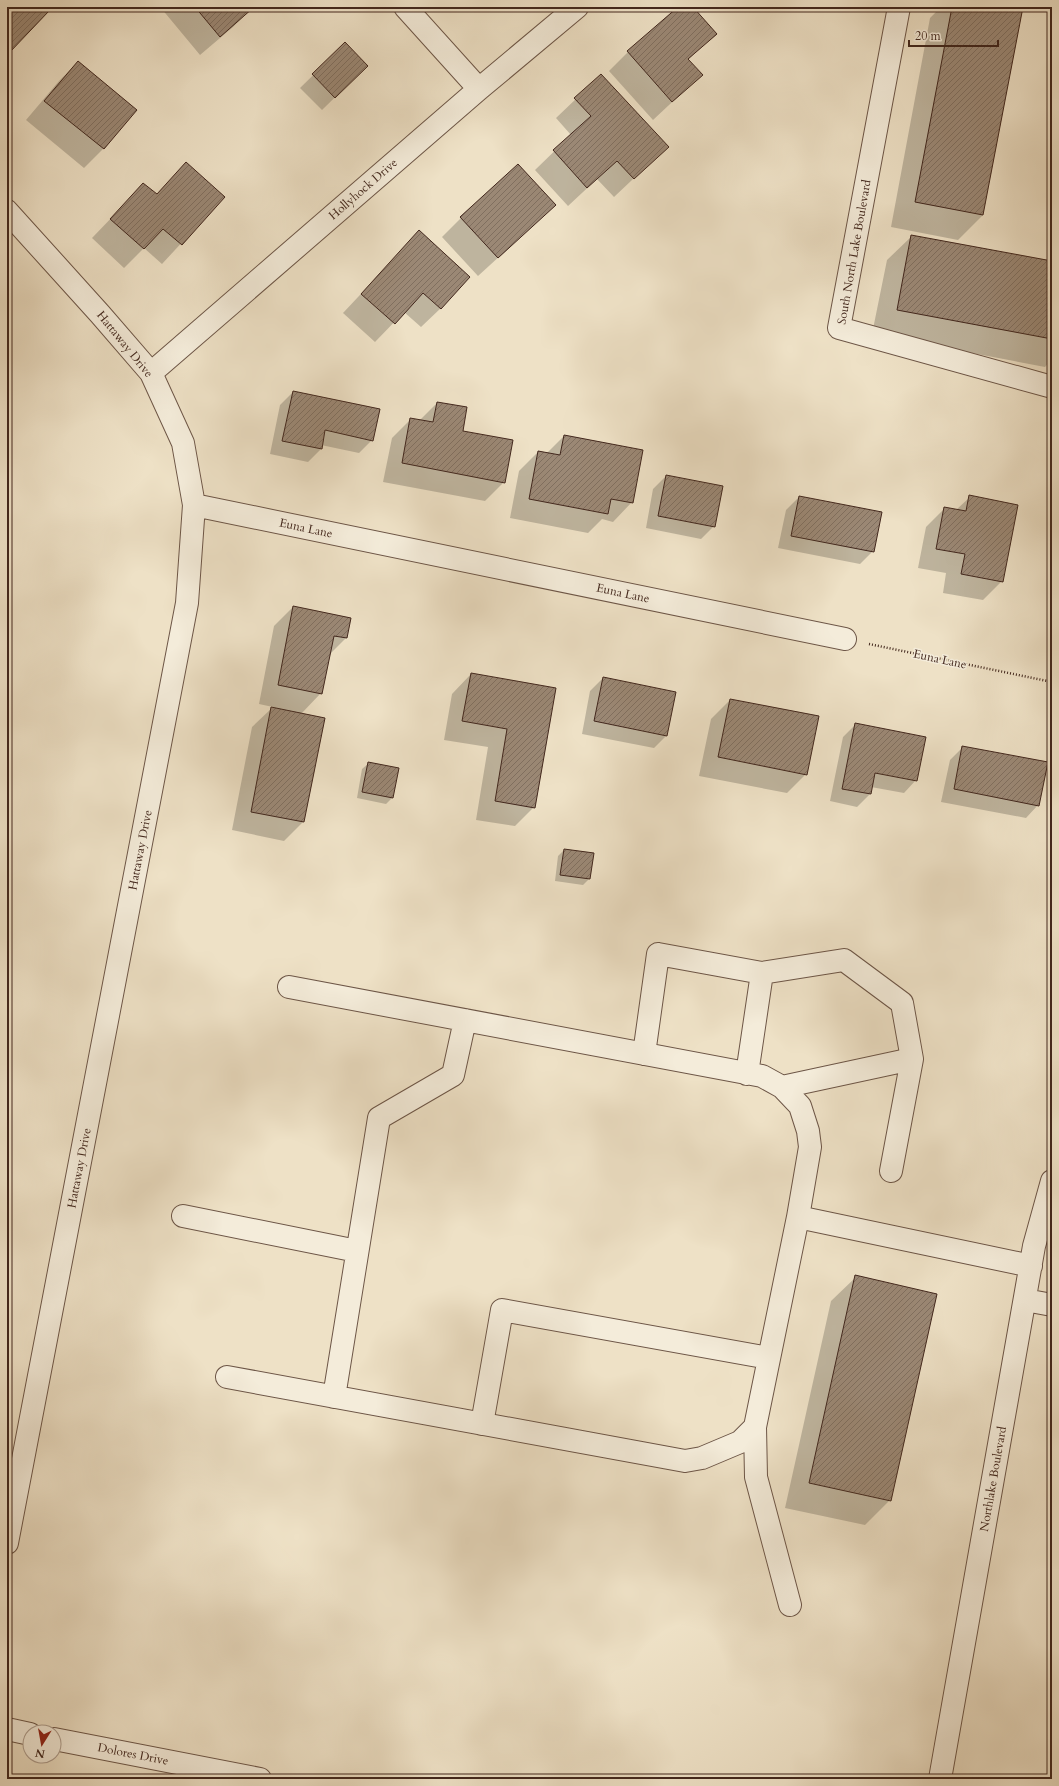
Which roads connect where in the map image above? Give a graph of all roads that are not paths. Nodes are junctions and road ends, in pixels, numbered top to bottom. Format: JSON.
{"nodes":[{"id":1,"x":405,"y":7,"type":"edge"},
{"id":2,"x":577,"y":7,"type":"edge"},
{"id":3,"x":899,"y":7,"type":"edge"},
{"id":4,"x":479,"y":89,"type":"junction"},
{"id":5,"x":7,"y":211,"type":"edge"},
{"id":6,"x":151,"y":373,"type":"junction"},
{"id":7,"x":1052,"y":387,"type":"edge"},
{"id":8,"x":194,"y":505,"type":"junction"},
{"id":9,"x":845,"y":639,"type":"road end"},
{"id":10,"x":762,"y":973,"type":"junction"},
{"id":11,"x":289,"y":987,"type":"dead end"},
{"id":12,"x":465,"y":1020,"type":"junction"},
{"id":13,"x":644,"y":1054,"type":"junction"},
{"id":14,"x":912,"y":1058,"type":"junction"},
{"id":15,"x":747,"y":1074,"type":"junction"},
{"id":16,"x":782,"y":1087,"type":"junction"},
{"id":17,"x":892,"y":1171,"type":"dead end"},
{"id":18,"x":1052,"y":1181,"type":"edge"},
{"id":19,"x":183,"y":1216,"type":"dead end"},
{"id":20,"x":798,"y":1217,"type":"junction"},
{"id":21,"x":357,"y":1251,"type":"junction"},
{"id":22,"x":1031,"y":1266,"type":"junction"},
{"id":23,"x":1025,"y":1300,"type":"junction"},
{"id":24,"x":1052,"y":1305,"type":"edge"},
{"id":25,"x":769,"y":1358,"type":"junction"},
{"id":26,"x":227,"y":1377,"type":"dead end"},
{"id":27,"x":334,"y":1397,"type":"junction"},
{"id":28,"x":482,"y":1424,"type":"junction"},
{"id":29,"x":755,"y":1427,"type":"junction"},
{"id":30,"x":7,"y":1543,"type":"edge"},
{"id":31,"x":790,"y":1605,"type":"dead end"},
{"id":32,"x":7,"y":1729,"type":"edge"},
{"id":33,"x":22,"y":1732,"type":"edge"},
{"id":34,"x":62,"y":1740,"type":"edge"},
{"id":35,"x":260,"y":1779,"type":"edge"},
{"id":36,"x":940,"y":1779,"type":"edge"}],
"edges":[{"from":1,"to":4,"type":"street"},
{"from":2,"to":4,"type":"street","name":"Hollyhock Drive"},
{"from":3,"to":7,"type":"street","name":"South North Lake Boulevard"},
{"from":4,"to":6,"type":"street","name":"Hollyhock Drive"},
{"from":5,"to":6,"type":"street","name":"Hattaway Drive"},
{"from":6,"to":8,"type":"street","name":"Hattaway Drive"},
{"from":8,"to":9,"type":"street","name":"Euna Lane"},
{"from":8,"to":30,"type":"street","name":"Hattaway Drive"},
{"from":10,"to":13,"type":"street"},
{"from":10,"to":14,"type":"street"},
{"from":10,"to":15,"type":"street"},
{"from":11,"to":12,"type":"street"},
{"from":12,"to":13,"type":"street"},
{"from":12,"to":21,"type":"street"},
{"from":13,"to":15,"type":"street"},
{"from":14,"to":16,"type":"street"},
{"from":14,"to":17,"type":"street"},
{"from":15,"to":16,"type":"street"},
{"from":16,"to":20,"type":"street"},
{"from":18,"to":22,"type":"street","name":"Northlake Boulevard"},
{"from":19,"to":21,"type":"street"},
{"from":20,"to":22,"type":"street"},
{"from":20,"to":25,"type":"street"},
{"from":21,"to":27,"type":"street"},
{"from":22,"to":23,"type":"street","name":"Northlake Boulevard"},
{"from":23,"to":24,"type":"street"},
{"from":23,"to":36,"type":"street","name":"Northlake Boulevard"},
{"from":25,"to":28,"type":"street"},
{"from":25,"to":29,"type":"street"},
{"from":26,"to":27,"type":"street"},
{"from":27,"to":28,"type":"street"},
{"from":28,"to":29,"type":"street"},
{"from":29,"to":31,"type":"street"},
{"from":32,"to":33,"type":"street"},
{"from":34,"to":35,"type":"street","name":"Dolores Drive"}]}
